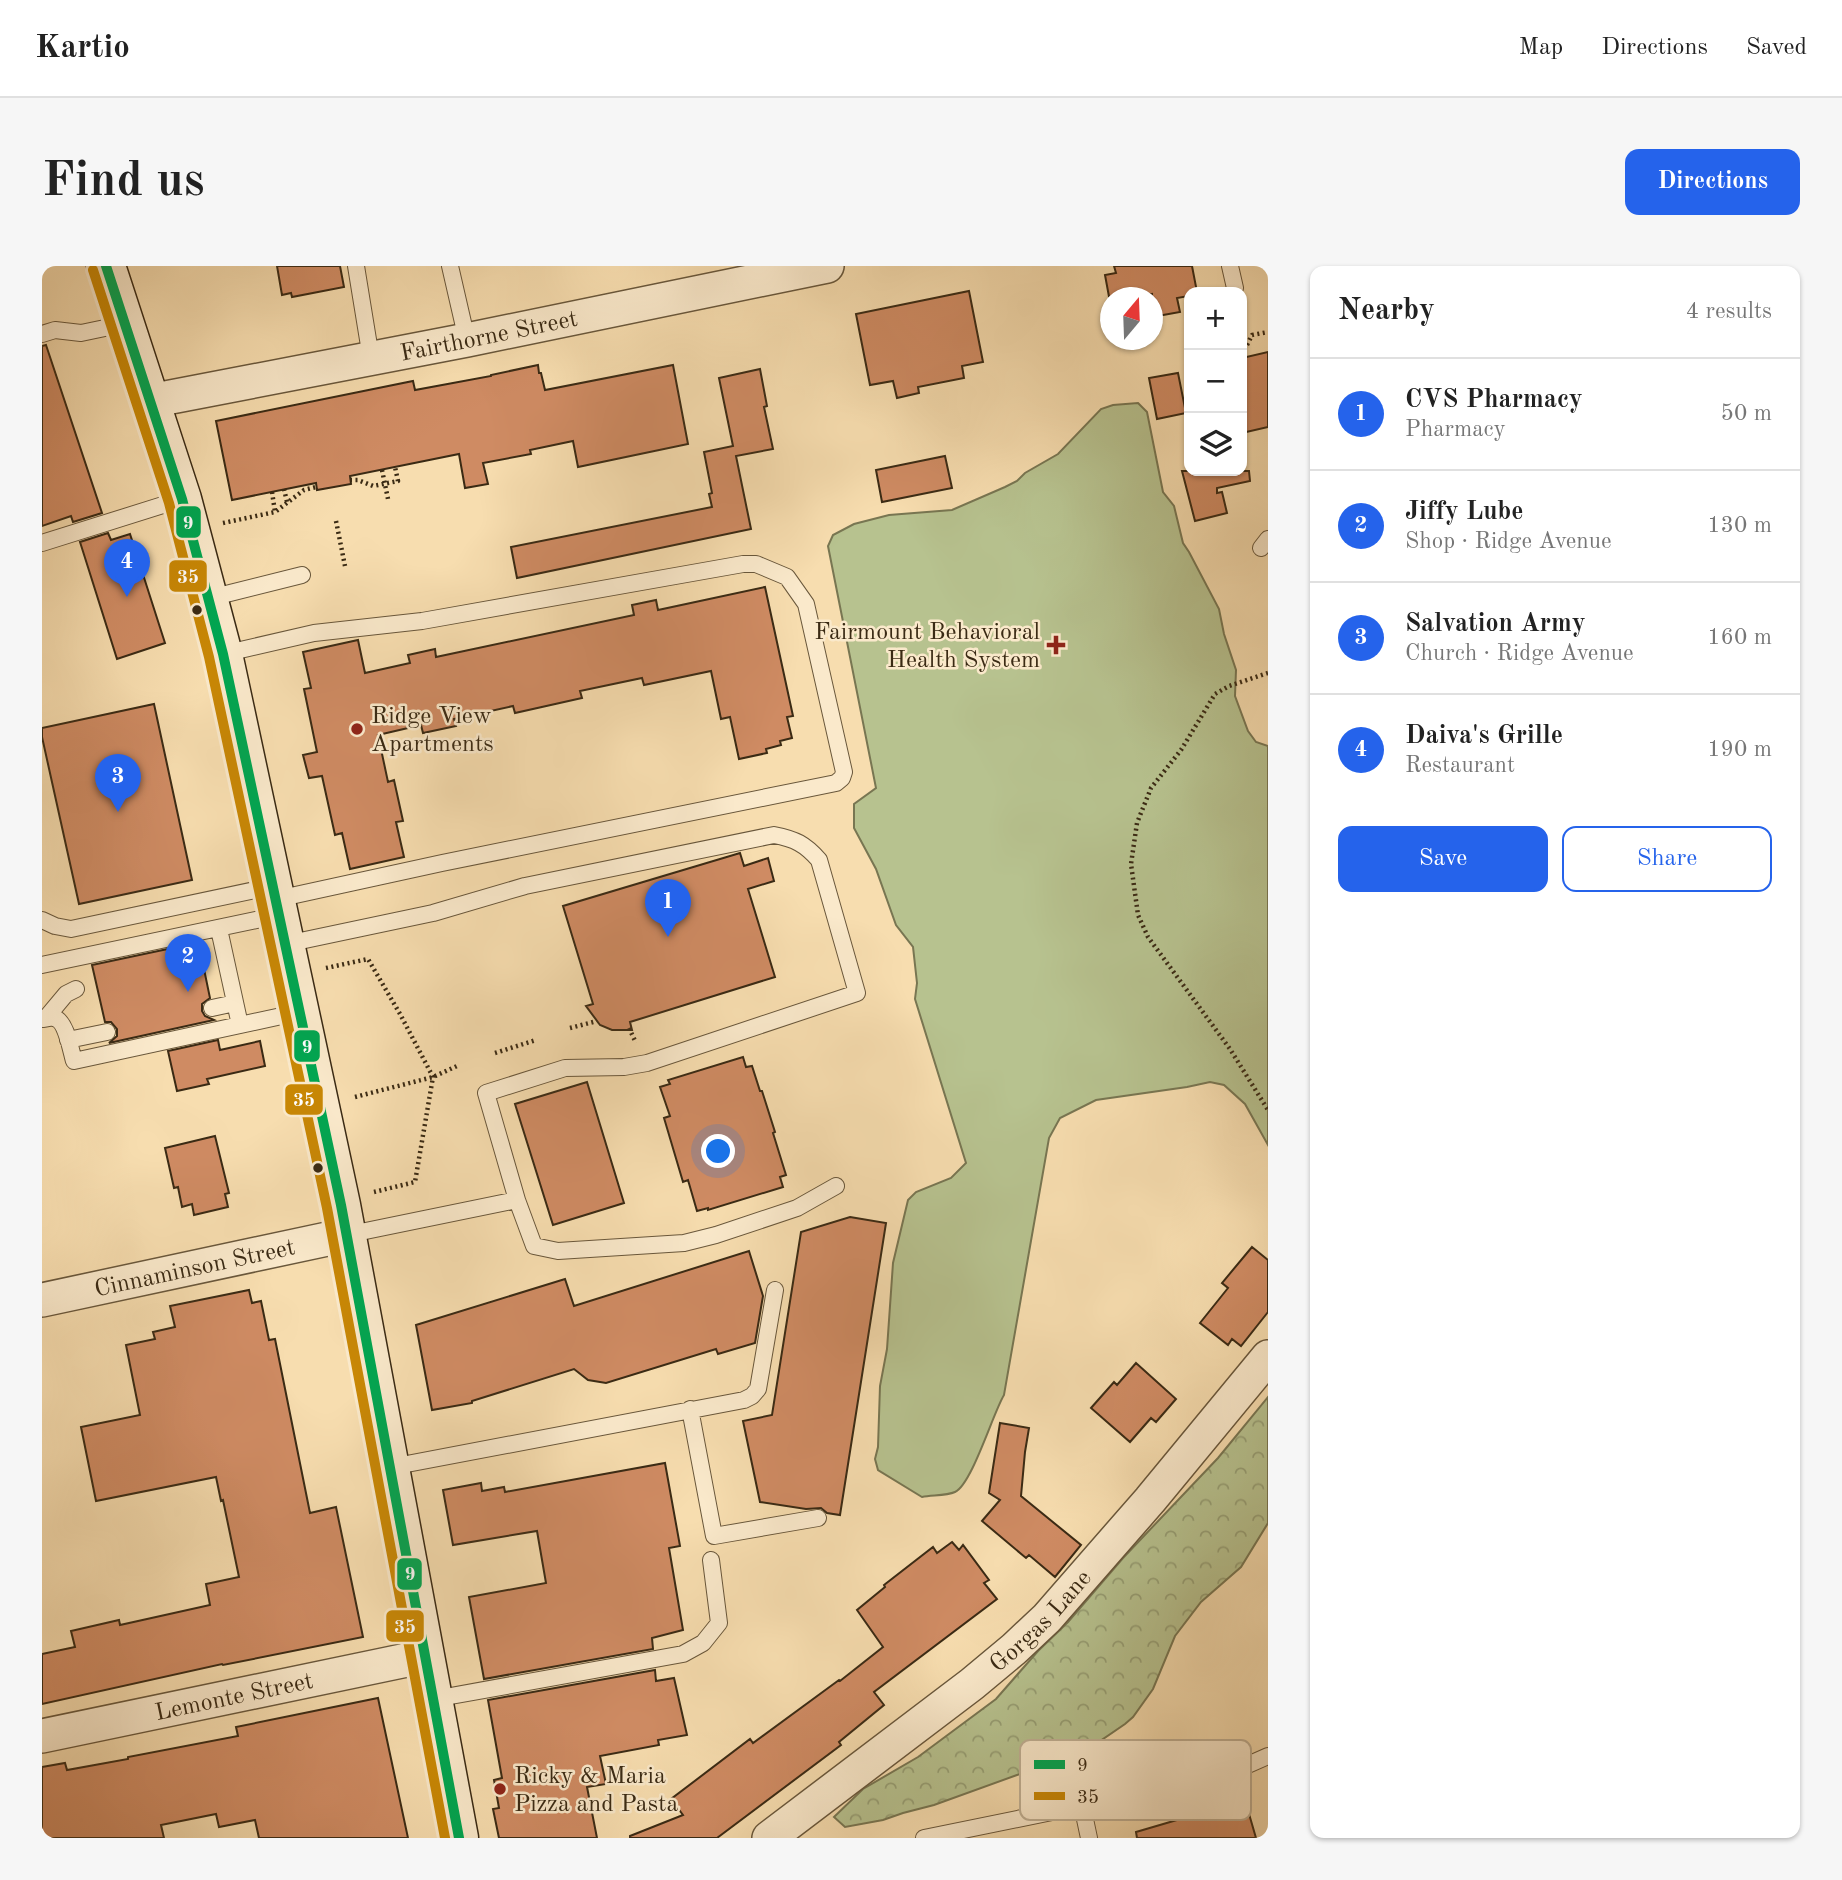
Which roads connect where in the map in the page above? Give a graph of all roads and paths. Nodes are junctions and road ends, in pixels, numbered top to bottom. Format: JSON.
{"nodes":[{"id":1,"x":106,"y":266,"type":"edge"},
{"id":2,"x":356,"y":266,"type":"edge"},
{"id":3,"x":450,"y":266,"type":"edge"},
{"id":4,"x":1230,"y":266,"type":"edge"},
{"id":5,"x":809,"y":268,"type":"edge"},
{"id":6,"x":1234,"y":287,"type":"edge"},
{"id":7,"x":124,"y":324,"type":"junction"},
{"id":8,"x":1268,"y":332,"type":"edge"},
{"id":9,"x":42,"y":334,"type":"edge"},
{"id":10,"x":467,"y":340,"type":"junction"},
{"id":11,"x":1247,"y":345,"type":"edge"},
{"id":12,"x":372,"y":358,"type":"junction"},
{"id":13,"x":150,"y":401,"type":"junction"},
{"id":14,"x":395,"y":467,"type":"dead end"},
{"id":15,"x":382,"y":470,"type":"dead end"},
{"id":16,"x":350,"y":480,"type":"dead end"},
{"id":17,"x":384,"y":484,"type":"junction"},
{"id":18,"x":316,"y":487,"type":"dead end"},
{"id":19,"x":285,"y":489,"type":"dead end"},
{"id":20,"x":272,"y":492,"type":"dead end"},
{"id":21,"x":182,"y":499,"type":"junction"},
{"id":22,"x":388,"y":499,"type":"dead end"},
{"id":23,"x":287,"y":503,"type":"junction"},
{"id":24,"x":275,"y":512,"type":"junction"},
{"id":25,"x":335,"y":522,"type":"dead end"},
{"id":26,"x":219,"y":524,"type":"dead end"},
{"id":27,"x":42,"y":542,"type":"edge"},
{"id":28,"x":345,"y":566,"type":"dead end"},
{"id":29,"x":302,"y":575,"type":"dead end"},
{"id":30,"x":210,"y":598,"type":"junction"},
{"id":31,"x":223,"y":654,"type":"junction"},
{"id":32,"x":1268,"y":673,"type":"edge"},
{"id":33,"x":279,"y":911,"type":"junction"},
{"id":34,"x":42,"y":920,"type":"edge"},
{"id":35,"x":219,"y":929,"type":"junction"},
{"id":36,"x":42,"y":965,"type":"edge"},
{"id":37,"x":326,"y":968,"type":"dead end"},
{"id":38,"x":76,"y":989,"type":"dead end"},
{"id":39,"x":235,"y":1003,"type":"junction"},
{"id":40,"x":212,"y":1008,"type":"dead end"},
{"id":41,"x":300,"y":1012,"type":"junction"},
{"id":42,"x":44,"y":1019,"type":"edge"},
{"id":43,"x":597,"y":1021,"type":"dead end"},
{"id":44,"x":240,"y":1025,"type":"junction"},
{"id":45,"x":570,"y":1028,"type":"dead end"},
{"id":46,"x":629,"y":1028,"type":"dead end"},
{"id":47,"x":107,"y":1032,"type":"dead end"},
{"id":48,"x":68,"y":1040,"type":"junction"},
{"id":49,"x":536,"y":1040,"type":"dead end"},
{"id":50,"x":639,"y":1047,"type":"dead end"},
{"id":51,"x":495,"y":1053,"type":"dead end"},
{"id":52,"x":457,"y":1066,"type":"dead end"},
{"id":53,"x":433,"y":1077,"type":"junction"},
{"id":54,"x":355,"y":1097,"type":"dead end"},
{"id":55,"x":1268,"y":1110,"type":"edge"},
{"id":56,"x":836,"y":1186,"type":"dead end"},
{"id":57,"x":374,"y":1192,"type":"dead end"},
{"id":58,"x":517,"y":1199,"type":"junction"},
{"id":59,"x":346,"y":1235,"type":"junction"},
{"id":60,"x":775,"y":1290,"type":"dead end"},
{"id":61,"x":42,"y":1300,"type":"edge"},
{"id":62,"x":1268,"y":1357,"type":"edge"},
{"id":63,"x":690,"y":1409,"type":"junction"},
{"id":64,"x":391,"y":1466,"type":"junction"},
{"id":65,"x":818,"y":1518,"type":"dead end"},
{"id":66,"x":711,"y":1560,"type":"dead end"},
{"id":67,"x":426,"y":1656,"type":"junction"},
{"id":68,"x":434,"y":1699,"type":"junction"},
{"id":69,"x":42,"y":1736,"type":"edge"},
{"id":70,"x":1268,"y":1756,"type":"edge"},
{"id":71,"x":1251,"y":1765,"type":"edge"},
{"id":72,"x":1020,"y":1818,"type":"edge"},
{"id":73,"x":1085,"y":1820,"type":"edge"},
{"id":74,"x":460,"y":1838,"type":"edge"},
{"id":75,"x":769,"y":1838,"type":"edge"},
{"id":76,"x":924,"y":1838,"type":"edge"},
{"id":77,"x":1089,"y":1838,"type":"edge"}],
"edges":[{"from":1,"to":7,"type":"main road"},
{"from":2,"to":12,"type":"lane"},
{"from":3,"to":10,"type":"lane"},
{"from":4,"to":6,"type":"lane"},
{"from":5,"to":10,"type":"street","name":"Fairthorne Street"},
{"from":7,"to":9,"type":"lane"},
{"from":7,"to":13,"type":"main road"},
{"from":8,"to":11,"type":"path"},
{"from":10,"to":12,"type":"street","name":"Fairthorne Street"},
{"from":12,"to":13,"type":"street","name":"Fairthorne Street"},
{"from":13,"to":21,"type":"main road"},
{"from":14,"to":17,"type":"path"},
{"from":15,"to":17,"type":"path"},
{"from":16,"to":17,"type":"path"},
{"from":17,"to":22,"type":"path"},
{"from":18,"to":23,"type":"path"},
{"from":19,"to":23,"type":"path"},
{"from":20,"to":24,"type":"path"},
{"from":21,"to":27,"type":"lane"},
{"from":21,"to":30,"type":"main road"},
{"from":23,"to":24,"type":"path"},
{"from":24,"to":26,"type":"path"},
{"from":25,"to":28,"type":"path"},
{"from":29,"to":30,"type":"lane"},
{"from":30,"to":31,"type":"main road"},
{"from":31,"to":33,"type":"main road"},
{"from":31,"to":33,"type":"lane"},
{"from":32,"to":55,"type":"path"},
{"from":33,"to":34,"type":"lane"},
{"from":33,"to":35,"type":"lane"},
{"from":33,"to":41,"type":"main road"},
{"from":33,"to":58,"type":"lane"},
{"from":35,"to":36,"type":"lane"},
{"from":35,"to":39,"type":"lane"},
{"from":37,"to":53,"type":"path"},
{"from":38,"to":42,"type":"lane"},
{"from":39,"to":40,"type":"lane"},
{"from":39,"to":44,"type":"lane"},
{"from":41,"to":44,"type":"lane"},
{"from":41,"to":59,"type":"main road"},
{"from":42,"to":48,"type":"lane"},
{"from":43,"to":45,"type":"path"},
{"from":44,"to":48,"type":"lane"},
{"from":46,"to":50,"type":"path"},
{"from":47,"to":48,"type":"lane"},
{"from":49,"to":51,"type":"path"},
{"from":52,"to":53,"type":"path"},
{"from":53,"to":54,"type":"path"},
{"from":53,"to":57,"type":"path"},
{"from":56,"to":58,"type":"lane"},
{"from":58,"to":59,"type":"lane"},
{"from":59,"to":61,"type":"street","name":"Cinnaminson Street"},
{"from":59,"to":64,"type":"main road"},
{"from":60,"to":63,"type":"lane"},
{"from":62,"to":75,"type":"street","name":"Gorgas Lane"},
{"from":63,"to":64,"type":"lane"},
{"from":63,"to":65,"type":"lane"},
{"from":64,"to":67,"type":"main road"},
{"from":66,"to":68,"type":"lane"},
{"from":67,"to":68,"type":"main road"},
{"from":67,"to":69,"type":"street","name":"Lemonte Street"},
{"from":68,"to":74,"type":"main road"},
{"from":70,"to":71,"type":"lane"},
{"from":72,"to":76,"type":"lane"},
{"from":73,"to":77,"type":"lane"}]}
